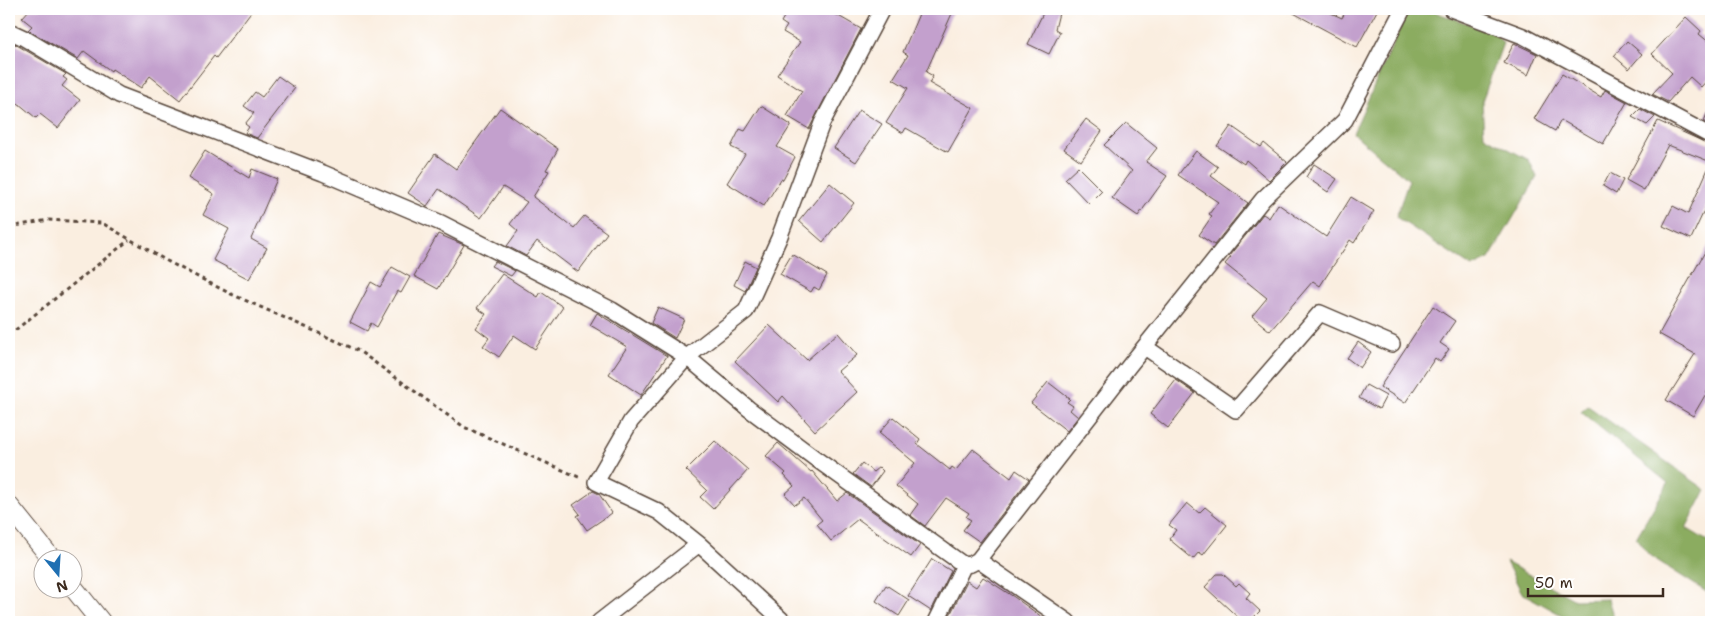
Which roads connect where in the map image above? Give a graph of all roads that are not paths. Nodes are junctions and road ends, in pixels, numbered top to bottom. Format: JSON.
{"nodes":[{"id":1,"x":882,"y":9,"type":"edge"},
{"id":2,"x":1403,"y":9,"type":"edge"},
{"id":3,"x":1451,"y":9,"type":"edge"},
{"id":4,"x":9,"y":30,"type":"edge"},
{"id":5,"x":1711,"y":136,"type":"edge"},
{"id":6,"x":1392,"y":344,"type":"dead end"},
{"id":7,"x":1146,"y":347,"type":"junction"},
{"id":8,"x":686,"y":357,"type":"junction"},
{"id":9,"x":9,"y":506,"type":"edge"},
{"id":10,"x":699,"y":544,"type":"junction"},
{"id":11,"x":43,"y":548,"type":"edge"},
{"id":12,"x":971,"y":562,"type":"junction"},
{"id":13,"x":82,"y":598,"type":"edge"},
{"id":14,"x":101,"y":622,"type":"edge"},
{"id":15,"x":599,"y":622,"type":"edge"},
{"id":16,"x":784,"y":622,"type":"edge"},
{"id":17,"x":936,"y":622,"type":"edge"},
{"id":18,"x":1068,"y":622,"type":"edge"}],
"edges":[{"from":1,"to":8,"type":"street"},
{"from":2,"to":7,"type":"street"},
{"from":3,"to":5,"type":"street"},
{"from":4,"to":8,"type":"street"},
{"from":6,"to":7,"type":"street"},
{"from":7,"to":12,"type":"street"},
{"from":8,"to":10,"type":"street"},
{"from":8,"to":12,"type":"street"},
{"from":9,"to":11,"type":"street"},
{"from":10,"to":15,"type":"street"},
{"from":10,"to":16,"type":"street"},
{"from":12,"to":17,"type":"street"},
{"from":12,"to":18,"type":"street"},
{"from":13,"to":14,"type":"street"}]}
